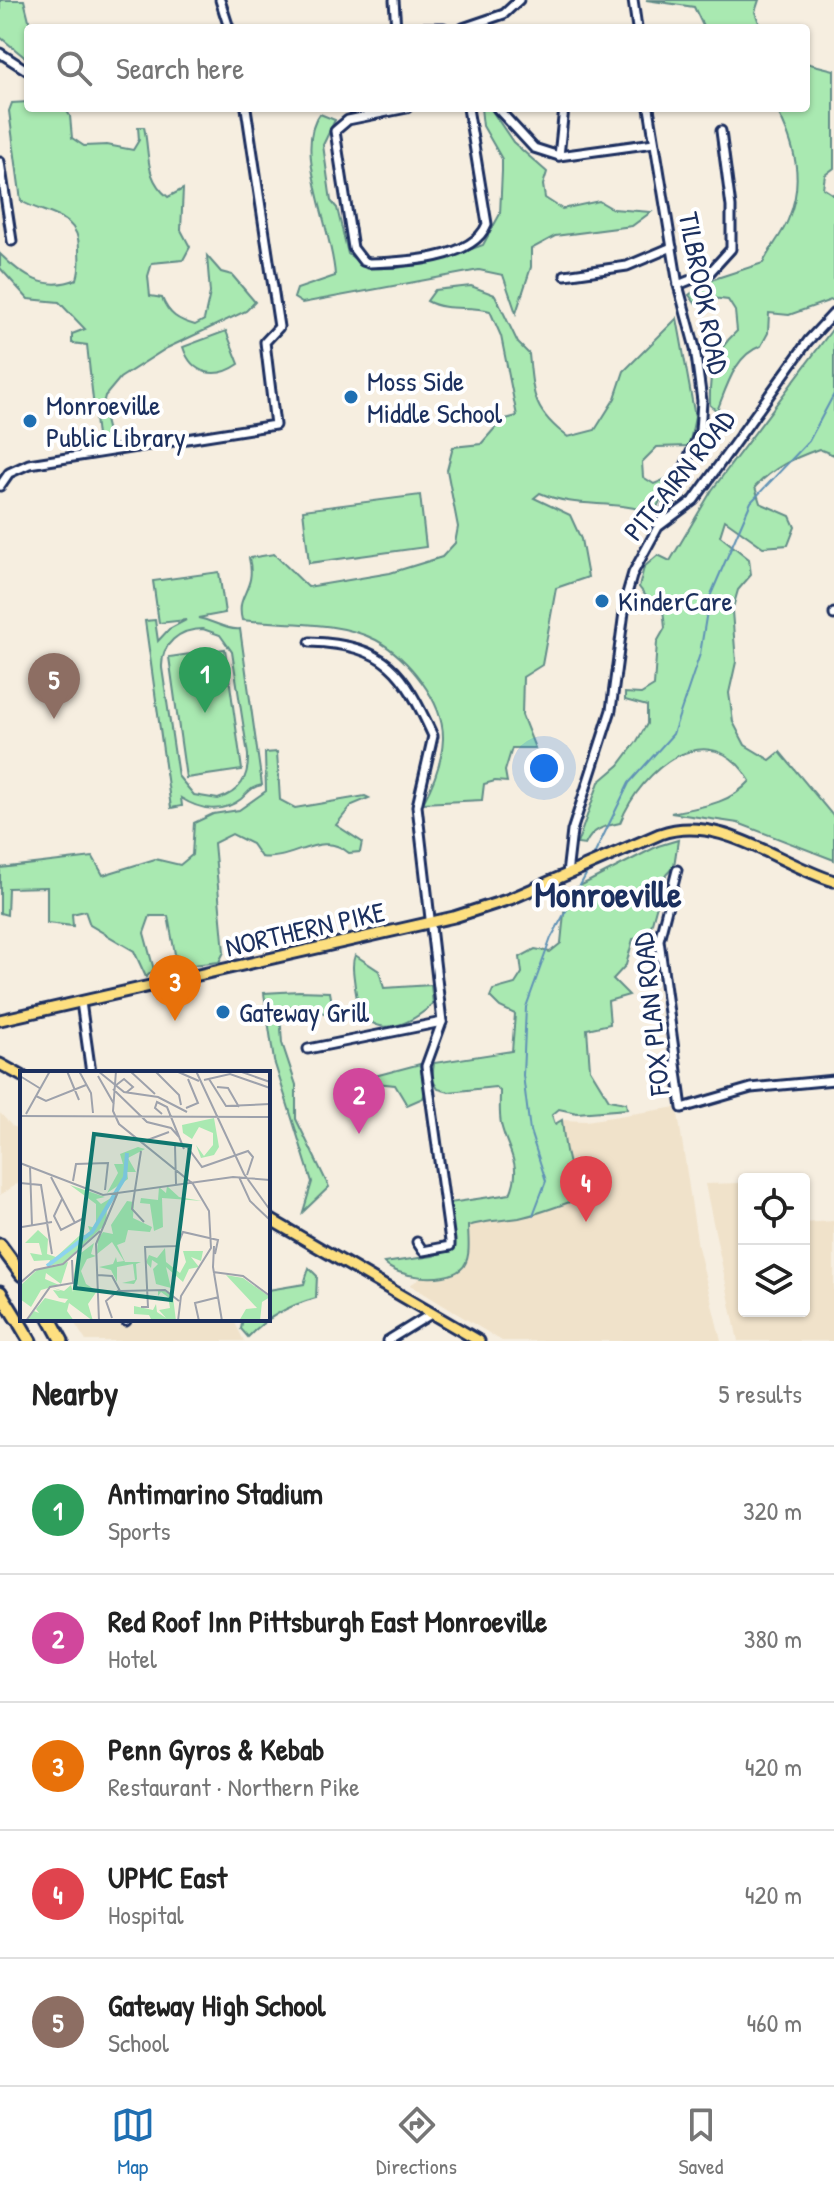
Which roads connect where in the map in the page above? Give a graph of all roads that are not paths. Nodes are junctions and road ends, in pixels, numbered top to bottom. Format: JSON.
{"nodes":[{"id":1,"x":220,"y":0,"type":"edge"},
{"id":2,"x":394,"y":0,"type":"edge"},
{"id":3,"x":519,"y":0,"type":"edge"},
{"id":4,"x":633,"y":0,"type":"edge"},
{"id":5,"x":228,"y":24,"type":"edge"},
{"id":6,"x":396,"y":24,"type":"edge"},
{"id":7,"x":475,"y":24,"type":"edge"},
{"id":8,"x":636,"y":24,"type":"edge"},
{"id":9,"x":0,"y":53,"type":"edge"},
{"id":10,"x":24,"y":68,"type":"edge"},
{"id":11,"x":247,"y":112,"type":"edge"},
{"id":12,"x":387,"y":112,"type":"edge"},
{"id":13,"x":469,"y":112,"type":"edge"},
{"id":14,"x":501,"y":112,"type":"edge"},
{"id":15,"x":564,"y":112,"type":"edge"},
{"id":16,"x":650,"y":112,"type":"edge"},
{"id":17,"x":721,"y":131,"type":"dead end"},
{"id":18,"x":654,"y":143,"type":"junction"},
{"id":19,"x":559,"y":156,"type":"junction"},
{"id":20,"x":0,"y":162,"type":"edge"},
{"id":21,"x":12,"y":241,"type":"dead end"},
{"id":22,"x":672,"y":247,"type":"junction"},
{"id":23,"x":565,"y":275,"type":"dead end"},
{"id":24,"x":678,"y":285,"type":"junction"},
{"id":25,"x":834,"y":313,"type":"edge"},
{"id":26,"x":0,"y":486,"type":"edge"},
{"id":27,"x":658,"y":527,"type":"junction"},
{"id":28,"x":310,"y":642,"type":"dead end"},
{"id":29,"x":677,"y":870,"type":"dead end"},
{"id":30,"x":567,"y":874,"type":"junction"},
{"id":31,"x":834,"y":881,"type":"edge"},
{"id":32,"x":429,"y":923,"type":"junction"},
{"id":33,"x":81,"y":1002,"type":"junction"},
{"id":34,"x":0,"y":1020,"type":"edge"},
{"id":35,"x":442,"y":1022,"type":"junction"},
{"id":36,"x":308,"y":1049,"type":"dead end"},
{"id":37,"x":0,"y":1064,"type":"edge"},
{"id":38,"x":91,"y":1071,"type":"edge"},
{"id":39,"x":20,"y":1075,"type":"edge"},
{"id":40,"x":834,"y":1080,"type":"edge"},
{"id":41,"x":270,"y":1219,"type":"edge"},
{"id":42,"x":417,"y":1242,"type":"dead end"},
{"id":43,"x":0,"y":1245,"type":"edge"},
{"id":44,"x":20,"y":1272,"type":"edge"},
{"id":45,"x":0,"y":1292,"type":"edge"},
{"id":46,"x":431,"y":1314,"type":"junction"},
{"id":47,"x":51,"y":1321,"type":"edge"},
{"id":48,"x":30,"y":1341,"type":"edge"},
{"id":49,"x":62,"y":1341,"type":"edge"},
{"id":50,"x":387,"y":1341,"type":"edge"},
{"id":51,"x":479,"y":1341,"type":"edge"}],
"edges":[{"from":1,"to":5,"type":"street"},
{"from":2,"to":6,"type":"street"},
{"from":3,"to":7,"type":"street"},
{"from":4,"to":8,"type":"street"},
{"from":9,"to":10,"type":"street"},
{"from":11,"to":26,"type":"street"},
{"from":12,"to":13,"type":"street"},
{"from":14,"to":19,"type":"street"},
{"from":15,"to":19,"type":"street"},
{"from":16,"to":18,"type":"street","name":"TILBROOK ROAD"},
{"from":17,"to":24,"type":"street"},
{"from":18,"to":19,"type":"street"},
{"from":18,"to":22,"type":"street","name":"TILBROOK ROAD"},
{"from":20,"to":21,"type":"street"},
{"from":22,"to":23,"type":"street"},
{"from":22,"to":24,"type":"street","name":"TILBROOK ROAD"},
{"from":24,"to":27,"type":"street","name":"TILBROOK ROAD"},
{"from":25,"to":27,"type":"street","name":"PITCAIRN ROAD"},
{"from":27,"to":30,"type":"street","name":"PITCAIRN ROAD"},
{"from":28,"to":32,"type":"street"},
{"from":29,"to":40,"type":"street","name":"FOX PLAN ROAD"},
{"from":30,"to":31,"type":"main road","name":"NORTHERN PIKE"},
{"from":30,"to":32,"type":"main road","name":"NORTHERN PIKE"},
{"from":32,"to":33,"type":"main road","name":"NORTHERN PIKE"},
{"from":32,"to":35,"type":"street"},
{"from":33,"to":34,"type":"main road","name":"NORTHERN PIKE"},
{"from":33,"to":38,"type":"street"},
{"from":35,"to":36,"type":"street"},
{"from":35,"to":42,"type":"street"},
{"from":37,"to":39,"type":"main road"},
{"from":41,"to":46,"type":"main road"},
{"from":43,"to":44,"type":"highway"},
{"from":45,"to":48,"type":"highway"},
{"from":46,"to":50,"type":"street"},
{"from":46,"to":51,"type":"main road"},
{"from":47,"to":49,"type":"highway"}]}
